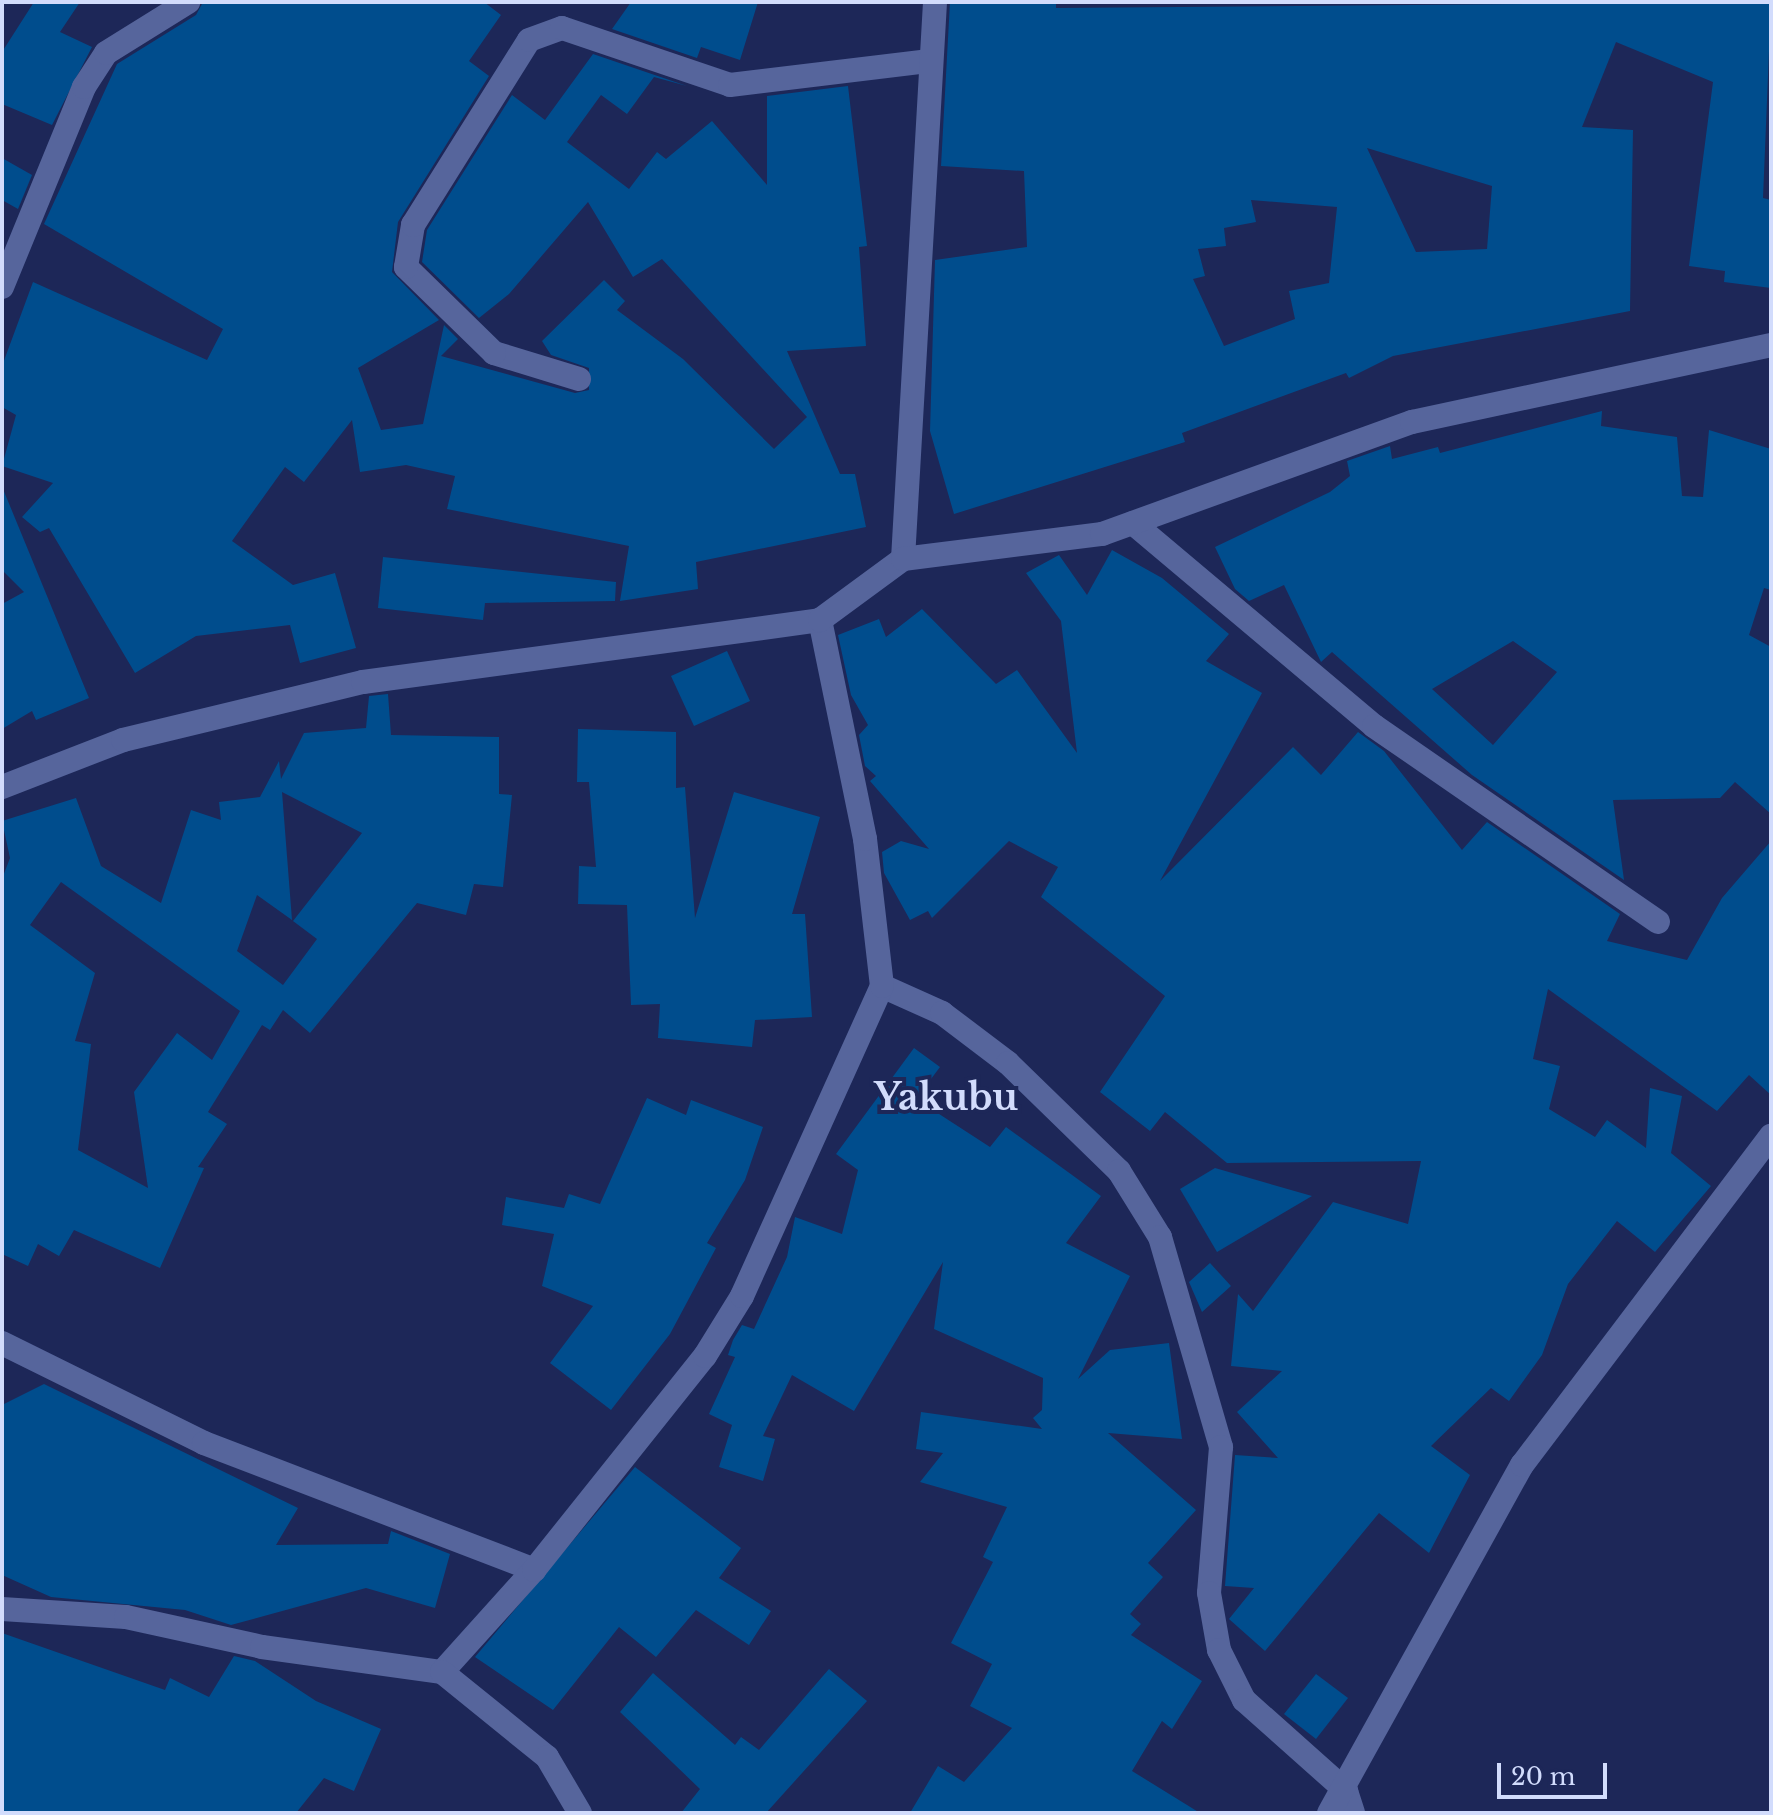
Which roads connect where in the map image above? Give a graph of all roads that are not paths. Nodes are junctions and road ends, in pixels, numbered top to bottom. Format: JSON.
{"nodes":[{"id":1,"x":188,"y":2,"type":"edge"},
{"id":2,"x":935,"y":2,"type":"edge"},
{"id":3,"x":928,"y":61,"type":"junction"},
{"id":4,"x":2,"y":287,"type":"edge"},
{"id":5,"x":1771,"y":345,"type":"edge"},
{"id":6,"x":579,"y":379,"type":"dead end"},
{"id":7,"x":1133,"y":523,"type":"junction"},
{"id":8,"x":903,"y":559,"type":"junction"},
{"id":9,"x":820,"y":620,"type":"junction"},
{"id":10,"x":2,"y":787,"type":"edge"},
{"id":11,"x":1658,"y":922,"type":"dead end"},
{"id":12,"x":882,"y":986,"type":"junction"},
{"id":13,"x":1771,"y":1136,"type":"edge"},
{"id":14,"x":2,"y":1343,"type":"edge"},
{"id":15,"x":534,"y":1570,"type":"junction"},
{"id":16,"x":2,"y":1609,"type":"edge"},
{"id":17,"x":442,"y":1672,"type":"junction"},
{"id":18,"x":1350,"y":1802,"type":"edge"},
{"id":19,"x":580,"y":1813,"type":"edge"},
{"id":20,"x":1329,"y":1813,"type":"edge"}],
"edges":[{"from":1,"to":4,"type":"street"},
{"from":2,"to":3,"type":"street"},
{"from":3,"to":6,"type":"street"},
{"from":3,"to":8,"type":"street"},
{"from":5,"to":7,"type":"street"},
{"from":7,"to":8,"type":"street"},
{"from":7,"to":11,"type":"street"},
{"from":8,"to":9,"type":"street"},
{"from":9,"to":10,"type":"street"},
{"from":9,"to":12,"type":"street"},
{"from":12,"to":15,"type":"street"},
{"from":12,"to":18,"type":"street"},
{"from":13,"to":18,"type":"street"},
{"from":14,"to":15,"type":"street"},
{"from":15,"to":17,"type":"street"},
{"from":16,"to":17,"type":"street"},
{"from":17,"to":19,"type":"street"},
{"from":18,"to":20,"type":"street"}]}
